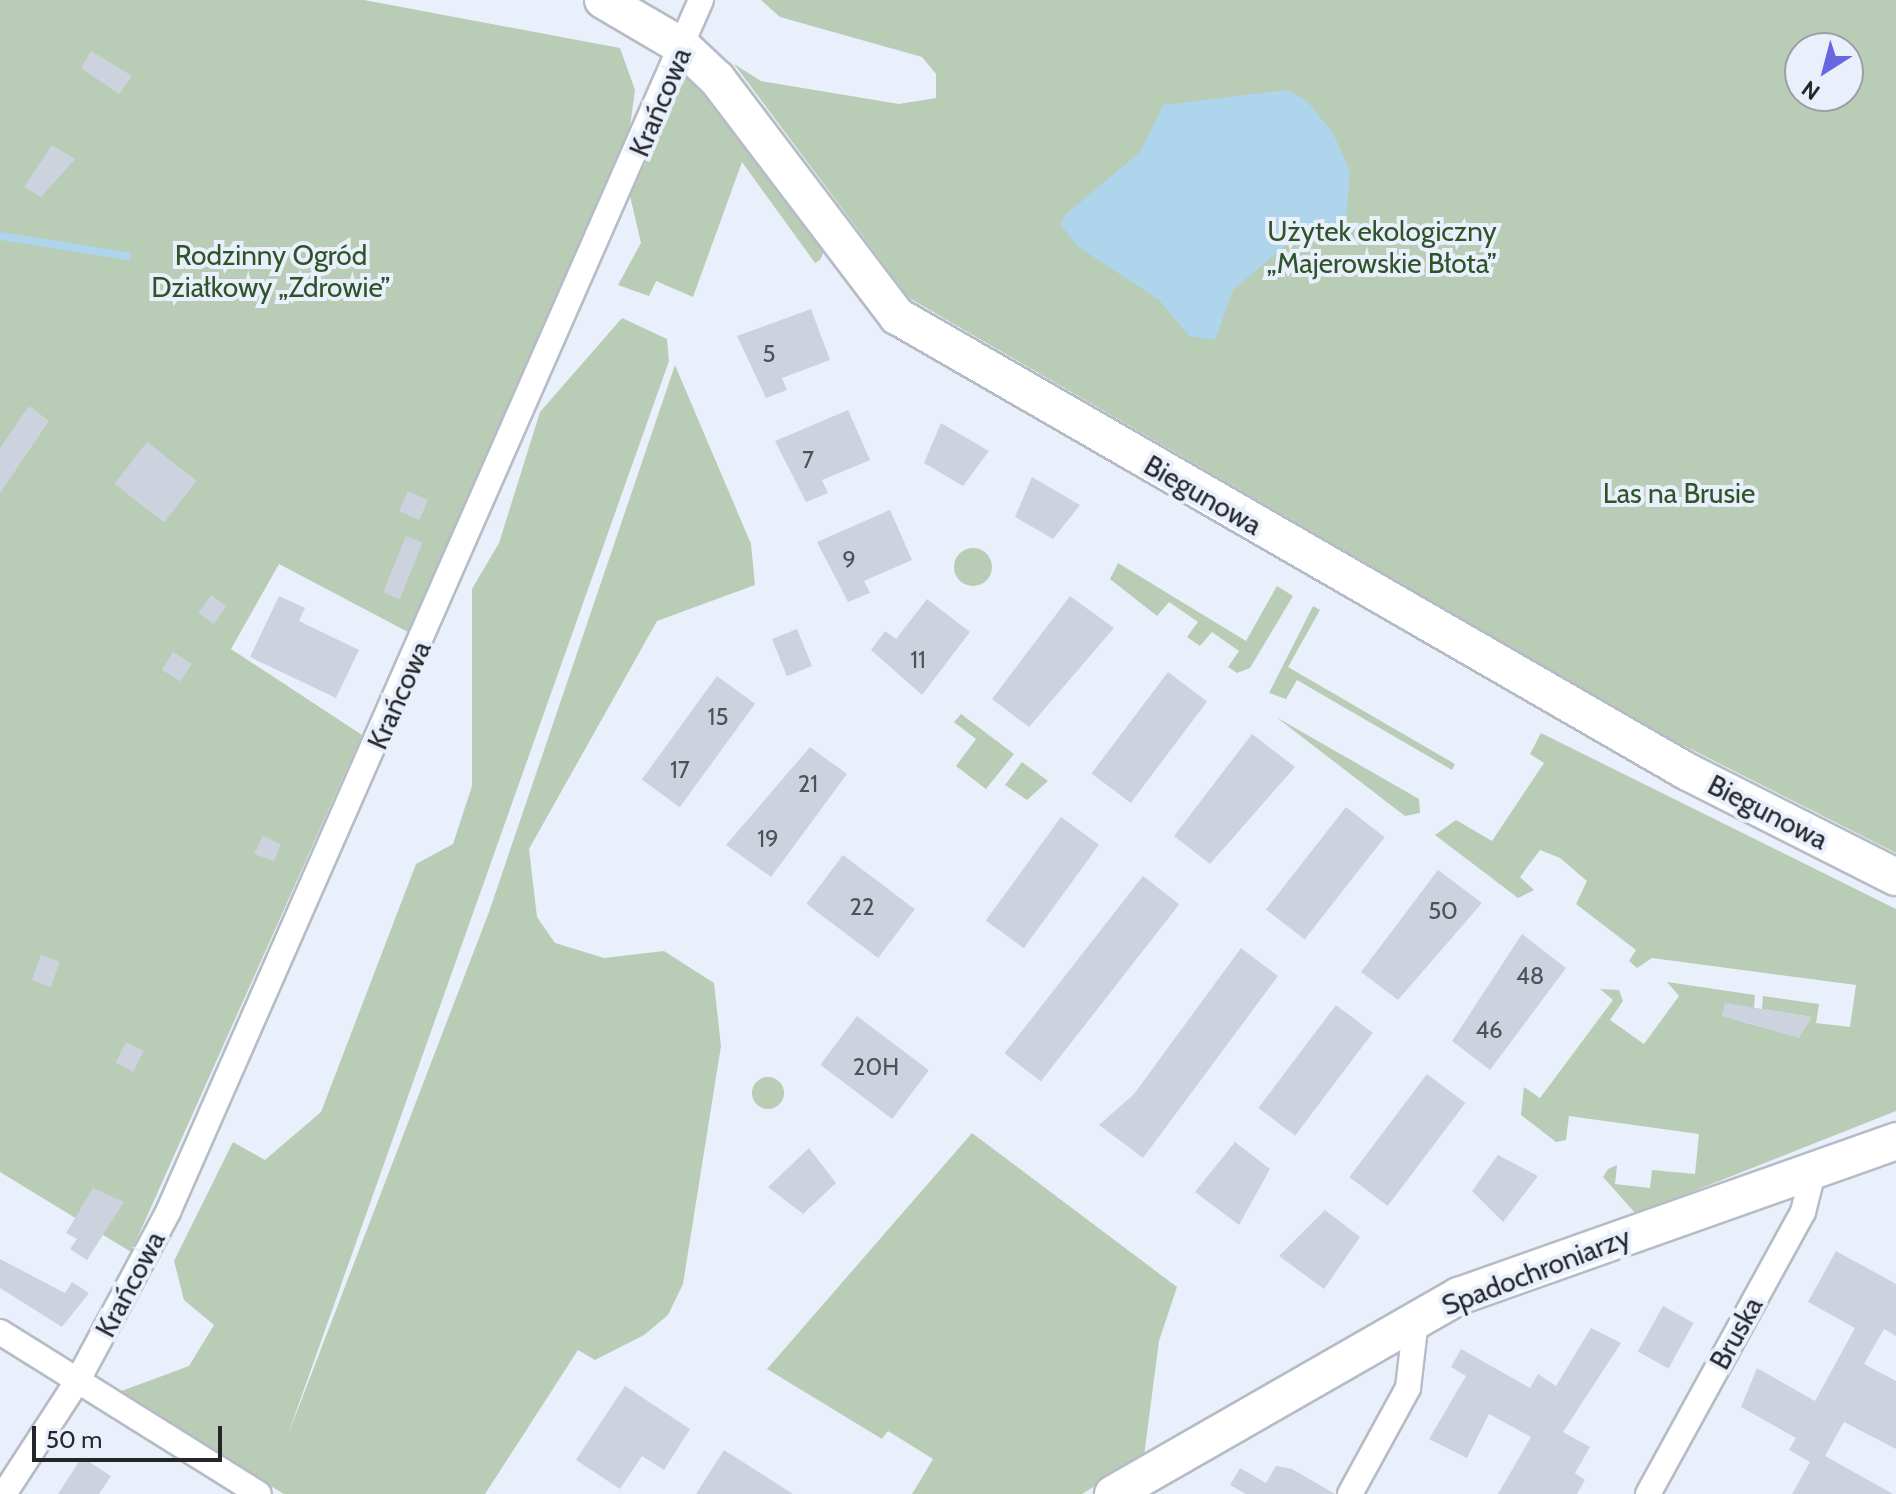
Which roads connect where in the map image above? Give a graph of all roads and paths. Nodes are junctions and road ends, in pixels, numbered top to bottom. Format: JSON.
{"nodes":[{"id":1,"x":603,"y":0,"type":"edge"},
{"id":2,"x":701,"y":0,"type":"edge"},
{"id":3,"x":683,"y":47,"type":"junction"},
{"id":4,"x":1896,"y":877,"type":"edge"},
{"id":5,"x":1896,"y":1141,"type":"edge"},
{"id":6,"x":1814,"y":1169,"type":"junction"},
{"id":7,"x":1416,"y":1320,"type":"junction"},
{"id":8,"x":0,"y":1332,"type":"edge"},
{"id":9,"x":78,"y":1380,"type":"junction"},
{"id":10,"x":4,"y":1494,"type":"edge"},
{"id":11,"x":259,"y":1494,"type":"edge"},
{"id":12,"x":1113,"y":1494,"type":"edge"},
{"id":13,"x":1350,"y":1494,"type":"edge"},
{"id":14,"x":1648,"y":1494,"type":"edge"}],
"edges":[{"from":1,"to":3,"type":"street","name":"Biegunowa"},
{"from":2,"to":3,"type":"street","name":"Krańcowa"},
{"from":3,"to":4,"type":"street","name":"Biegunowa"},
{"from":3,"to":9,"type":"street","name":"Krańcowa"},
{"from":5,"to":6,"type":"street","name":"Spadochroniarzy"},
{"from":6,"to":7,"type":"street","name":"Spadochroniarzy"},
{"from":6,"to":14,"type":"street","name":"Bruska"},
{"from":7,"to":12,"type":"street","name":"Spadochroniarzy"},
{"from":7,"to":13,"type":"street"},
{"from":8,"to":9,"type":"street"},
{"from":9,"to":10,"type":"street","name":"Krańcowa"},
{"from":9,"to":11,"type":"street"}]}
